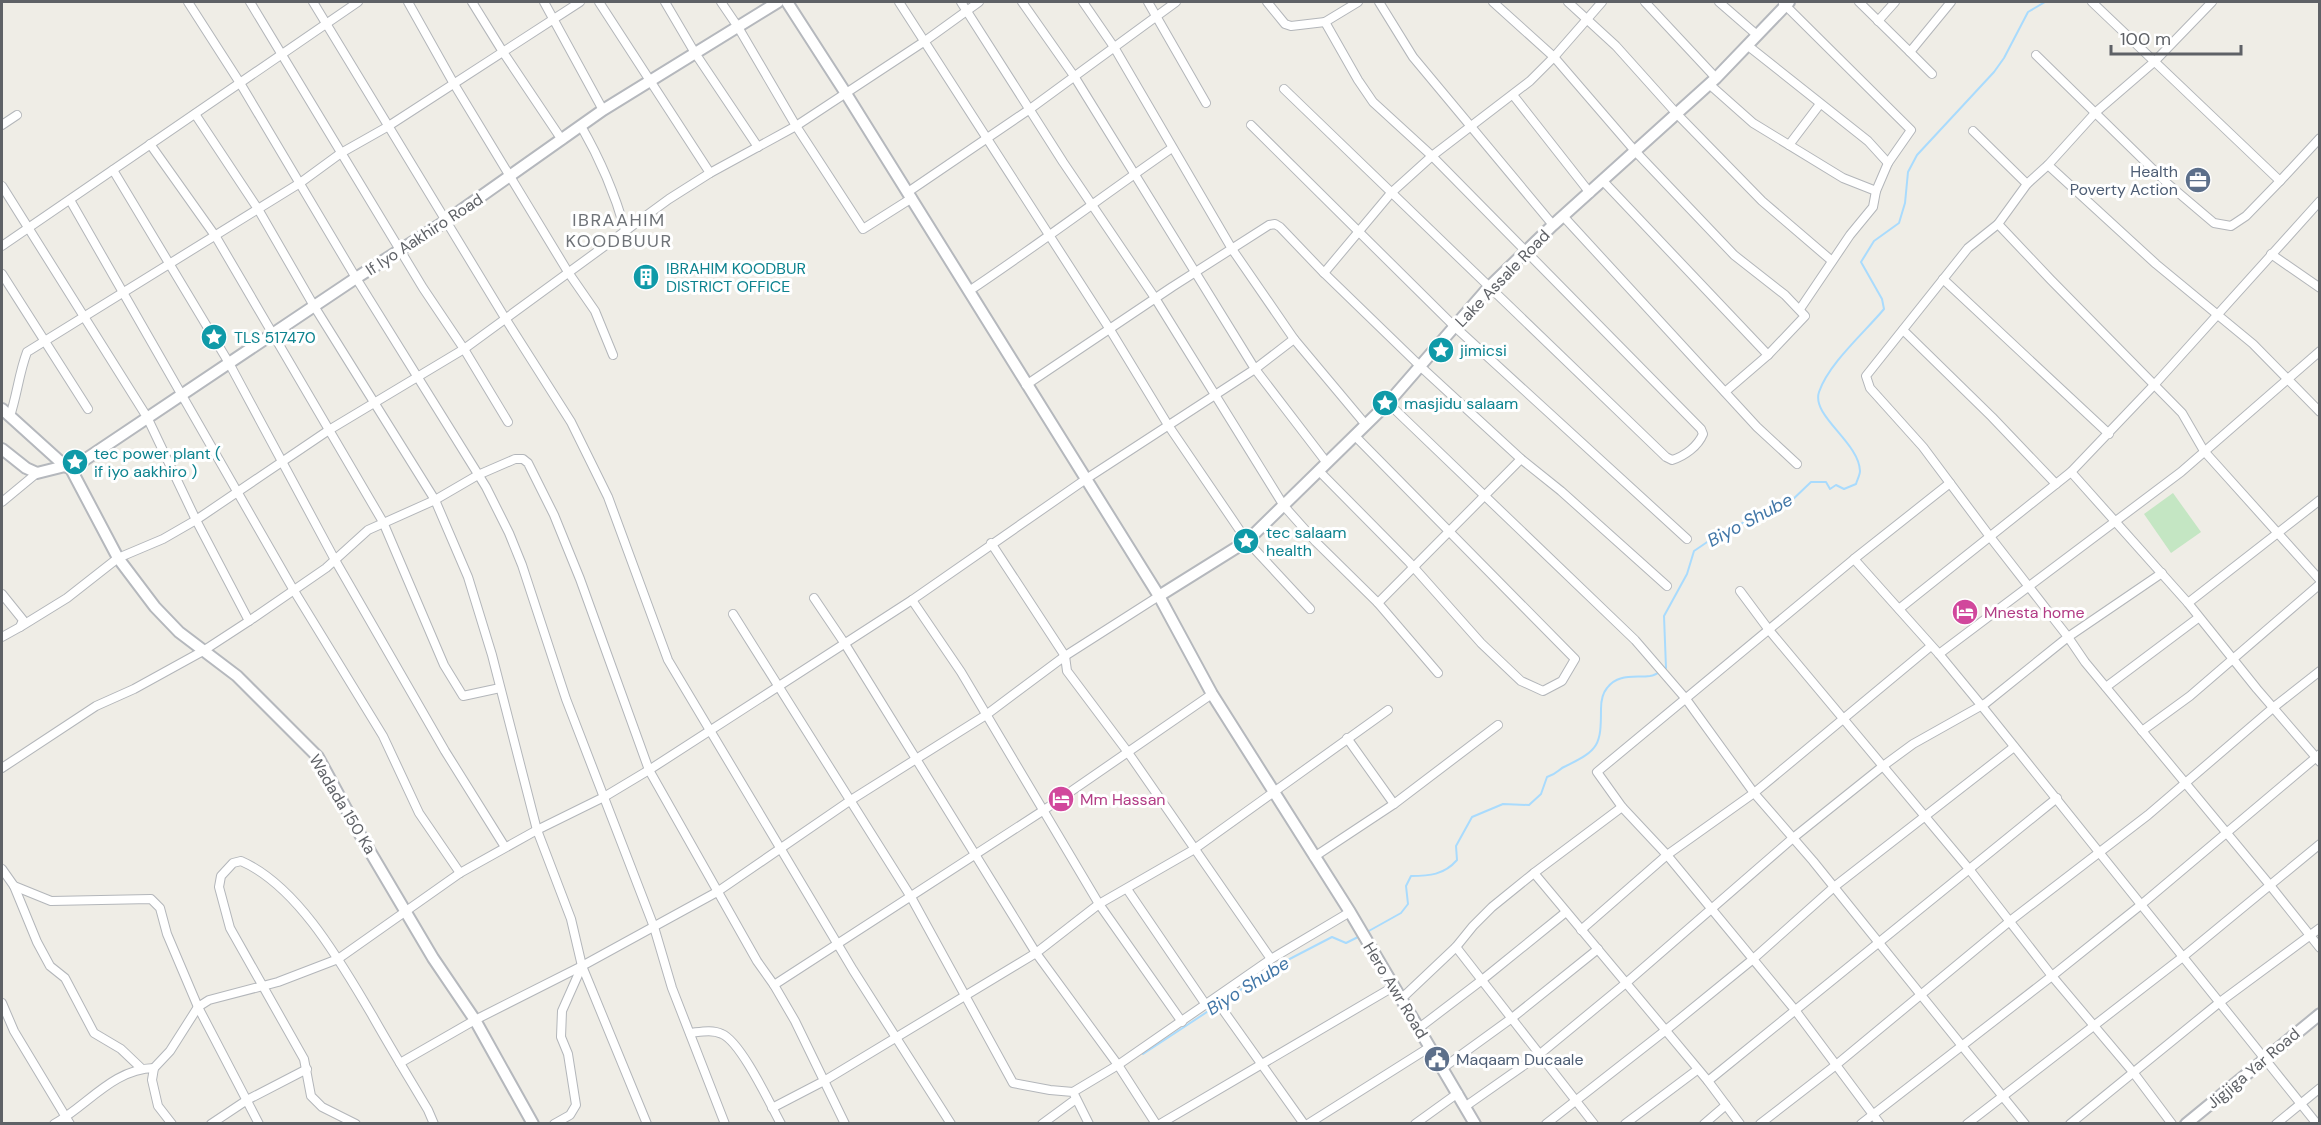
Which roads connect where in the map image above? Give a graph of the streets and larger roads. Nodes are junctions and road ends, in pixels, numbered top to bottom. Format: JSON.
{"nodes":[{"id":1,"x":188,"y":2,"type":"edge"},
{"id":2,"x":250,"y":2,"type":"edge"},
{"id":3,"x":313,"y":2,"type":"edge"},
{"id":4,"x":358,"y":2,"type":"edge"},
{"id":5,"x":408,"y":2,"type":"edge"},
{"id":6,"x":472,"y":2,"type":"edge"},
{"id":7,"x":543,"y":2,"type":"edge"},
{"id":8,"x":580,"y":2,"type":"edge"},
{"id":9,"x":598,"y":2,"type":"edge"},
{"id":10,"x":665,"y":2,"type":"edge"},
{"id":11,"x":721,"y":2,"type":"edge"},
{"id":12,"x":778,"y":2,"type":"edge"},
{"id":13,"x":787,"y":2,"type":"edge"},
{"id":14,"x":899,"y":2,"type":"edge"},
{"id":15,"x":961,"y":2,"type":"edge"},
{"id":16,"x":979,"y":2,"type":"edge"},
{"id":17,"x":1022,"y":2,"type":"edge"},
{"id":18,"x":1083,"y":2,"type":"edge"},
{"id":19,"x":1148,"y":2,"type":"edge"},
{"id":20,"x":1176,"y":2,"type":"edge"},
{"id":21,"x":1267,"y":2,"type":"edge"},
{"id":22,"x":1358,"y":2,"type":"edge"},
{"id":23,"x":1379,"y":2,"type":"edge"},
{"id":24,"x":1493,"y":2,"type":"edge"},
{"id":25,"x":1568,"y":2,"type":"edge"},
{"id":26,"x":1602,"y":2,"type":"edge"},
{"id":27,"x":1645,"y":2,"type":"edge"},
{"id":28,"x":1719,"y":2,"type":"edge"},
{"id":29,"x":1859,"y":2,"type":"edge"},
{"id":30,"x":1895,"y":2,"type":"edge"},
{"id":31,"x":1951,"y":2,"type":"edge"},
{"id":32,"x":2092,"y":2,"type":"edge"},
{"id":33,"x":2212,"y":2,"type":"edge"},
{"id":34,"x":1785,"y":3,"type":"edge"},
{"id":35,"x":967,"y":11,"type":"junction"},
{"id":36,"x":1157,"y":15,"type":"junction"},
{"id":37,"x":554,"y":19,"type":"junction"},
{"id":38,"x":1587,"y":19,"type":"junction"},
{"id":39,"x":1878,"y":21,"type":"junction"},
{"id":40,"x":1326,"y":22,"type":"junction"},
{"id":41,"x":326,"y":23,"type":"junction"},
{"id":42,"x":738,"y":27,"type":"junction"},
{"id":43,"x":1757,"y":35,"type":"junction"},
{"id":44,"x":925,"y":41,"type":"junction"},
{"id":45,"x":1747,"y":45,"type":"junction"},
{"id":46,"x":1114,"y":47,"type":"junction"},
{"id":47,"x":503,"y":52,"type":"junction"},
{"id":48,"x":1910,"y":52,"type":"junction"},
{"id":49,"x":281,"y":53,"type":"junction"},
{"id":50,"x":695,"y":53,"type":"junction"},
{"id":51,"x":2036,"y":55,"type":"dead end"},
{"id":52,"x":1554,"y":57,"type":"junction"},
{"id":53,"x":2154,"y":62,"type":"junction"},
{"id":54,"x":1932,"y":74,"type":"dead end"},
{"id":55,"x":1074,"y":76,"type":"junction"},
{"id":56,"x":651,"y":80,"type":"junction"},
{"id":57,"x":1713,"y":81,"type":"junction"},
{"id":58,"x":240,"y":83,"type":"junction"},
{"id":59,"x":454,"y":84,"type":"junction"},
{"id":60,"x":1284,"y":88,"type":"dead end"},
{"id":61,"x":845,"y":92,"type":"junction"},
{"id":62,"x":1513,"y":95,"type":"junction"},
{"id":63,"x":1206,"y":103,"type":"dead end"},
{"id":64,"x":1820,"y":104,"type":"junction"},
{"id":65,"x":1030,"y":109,"type":"junction"},
{"id":66,"x":603,"y":110,"type":"junction"},
{"id":67,"x":2096,"y":112,"type":"junction"},
{"id":68,"x":195,"y":114,"type":"junction"},
{"id":69,"x":1677,"y":114,"type":"junction"},
{"id":70,"x":17,"y":115,"type":"dead end"},
{"id":71,"x":2,"y":125,"type":"edge"},
{"id":72,"x":1251,"y":125,"type":"dead end"},
{"id":73,"x":581,"y":126,"type":"junction"},
{"id":74,"x":796,"y":126,"type":"junction"},
{"id":75,"x":387,"y":127,"type":"junction"},
{"id":76,"x":1472,"y":127,"type":"junction"},
{"id":77,"x":1973,"y":131,"type":"dead end"},
{"id":78,"x":987,"y":138,"type":"junction"},
{"id":79,"x":2319,"y":138,"type":"edge"},
{"id":80,"x":562,"y":140,"type":"junction"},
{"id":81,"x":150,"y":144,"type":"junction"},
{"id":82,"x":1789,"y":145,"type":"junction"},
{"id":83,"x":758,"y":147,"type":"junction"},
{"id":84,"x":1172,"y":148,"type":"junction"},
{"id":85,"x":1635,"y":152,"type":"junction"},
{"id":86,"x":341,"y":153,"type":"junction"},
{"id":87,"x":1432,"y":156,"type":"junction"},
{"id":88,"x":1888,"y":163,"type":"junction"},
{"id":89,"x":2048,"y":165,"type":"junction"},
{"id":90,"x":113,"y":170,"type":"junction"},
{"id":91,"x":710,"y":173,"type":"junction"},
{"id":92,"x":1134,"y":175,"type":"junction"},
{"id":93,"x":511,"y":177,"type":"junction"},
{"id":94,"x":1603,"y":181,"type":"junction"},
{"id":95,"x":2280,"y":181,"type":"junction"},
{"id":96,"x":300,"y":183,"type":"junction"},
{"id":97,"x":2027,"y":184,"type":"junction"},
{"id":98,"x":2,"y":186,"type":"edge"},
{"id":99,"x":1876,"y":191,"type":"junction"},
{"id":100,"x":1391,"y":193,"type":"junction"},
{"id":101,"x":1590,"y":193,"type":"junction"},
{"id":102,"x":910,"y":195,"type":"junction"},
{"id":103,"x":70,"y":200,"type":"junction"},
{"id":104,"x":2319,"y":201,"type":"edge"},
{"id":105,"x":1091,"y":204,"type":"junction"},
{"id":106,"x":258,"y":209,"type":"junction"},
{"id":107,"x":1563,"y":216,"type":"junction"},
{"id":108,"x":447,"y":221,"type":"junction"},
{"id":109,"x":1998,"y":224,"type":"junction"},
{"id":110,"x":1553,"y":225,"type":"junction"},
{"id":111,"x":29,"y":228,"type":"junction"},
{"id":112,"x":625,"y":230,"type":"junction"},
{"id":113,"x":1359,"y":231,"type":"junction"},
{"id":114,"x":216,"y":237,"type":"junction"},
{"id":115,"x":1049,"y":237,"type":"junction"},
{"id":116,"x":2,"y":246,"type":"edge"},
{"id":117,"x":1233,"y":249,"type":"junction"},
{"id":118,"x":400,"y":251,"type":"junction"},
{"id":119,"x":1525,"y":252,"type":"junction"},
{"id":120,"x":2271,"y":254,"type":"junction"},
{"id":121,"x":1832,"y":261,"type":"junction"},
{"id":122,"x":170,"y":265,"type":"junction"},
{"id":123,"x":568,"y":272,"type":"junction"},
{"id":124,"x":1195,"y":272,"type":"junction"},
{"id":125,"x":1324,"y":273,"type":"junction"},
{"id":126,"x":2,"y":274,"type":"edge"},
{"id":127,"x":356,"y":278,"type":"junction"},
{"id":128,"x":1943,"y":279,"type":"junction"},
{"id":129,"x":1488,"y":288,"type":"junction"},
{"id":130,"x":2319,"y":288,"type":"edge"},
{"id":131,"x":969,"y":291,"type":"junction"},
{"id":132,"x":124,"y":292,"type":"junction"},
{"id":133,"x":1155,"y":298,"type":"junction"},
{"id":134,"x":314,"y":306,"type":"junction"},
{"id":135,"x":1800,"y":309,"type":"junction"},
{"id":136,"x":2216,"y":315,"type":"junction"},
{"id":137,"x":84,"y":317,"type":"junction"},
{"id":138,"x":505,"y":318,"type":"junction"},
{"id":139,"x":1454,"y":326,"type":"junction"},
{"id":140,"x":1109,"y":328,"type":"junction"},
{"id":141,"x":1903,"y":330,"type":"junction"},
{"id":142,"x":274,"y":333,"type":"junction"},
{"id":143,"x":1294,"y":339,"type":"junction"},
{"id":144,"x":45,"y":341,"type":"junction"},
{"id":145,"x":464,"y":350,"type":"junction"},
{"id":146,"x":2319,"y":351,"type":"edge"},
{"id":147,"x":613,"y":355,"type":"dead end"},
{"id":148,"x":1768,"y":355,"type":"junction"},
{"id":149,"x":229,"y":363,"type":"junction"},
{"id":150,"x":1421,"y":367,"type":"junction"},
{"id":151,"x":1255,"y":369,"type":"junction"},
{"id":152,"x":418,"y":376,"type":"junction"},
{"id":153,"x":2289,"y":380,"type":"junction"},
{"id":154,"x":2155,"y":384,"type":"junction"},
{"id":155,"x":1026,"y":385,"type":"junction"},
{"id":156,"x":1725,"y":392,"type":"junction"},
{"id":157,"x":182,"y":394,"type":"junction"},
{"id":158,"x":1214,"y":396,"type":"junction"},
{"id":159,"x":374,"y":402,"type":"junction"},
{"id":160,"x":1388,"y":403,"type":"junction"},
{"id":161,"x":88,"y":409,"type":"dead end"},
{"id":162,"x":6,"y":412,"type":"edge"},
{"id":163,"x":2319,"y":412,"type":"edge"},
{"id":164,"x":147,"y":417,"type":"junction"},
{"id":165,"x":508,"y":422,"type":"dead end"},
{"id":166,"x":1168,"y":425,"type":"junction"},
{"id":167,"x":1366,"y":425,"type":"junction"},
{"id":168,"x":330,"y":429,"type":"junction"},
{"id":169,"x":2109,"y":434,"type":"junction"},
{"id":170,"x":1355,"y":436,"type":"junction"},
{"id":171,"x":2,"y":449,"type":"edge"},
{"id":172,"x":2204,"y":451,"type":"junction"},
{"id":173,"x":1521,"y":459,"type":"junction"},
{"id":174,"x":282,"y":462,"type":"junction"},
{"id":175,"x":1797,"y":464,"type":"dead end"},
{"id":176,"x":68,"y":468,"type":"junction"},
{"id":177,"x":1323,"y":468,"type":"junction"},
{"id":178,"x":2072,"y":472,"type":"junction"},
{"id":179,"x":37,"y":473,"type":"junction"},
{"id":180,"x":478,"y":476,"type":"junction"},
{"id":181,"x":1086,"y":479,"type":"junction"},
{"id":182,"x":1950,"y":483,"type":"junction"},
{"id":183,"x":2056,"y":484,"type":"junction"},
{"id":184,"x":237,"y":493,"type":"junction"},
{"id":185,"x":1484,"y":495,"type":"junction"},
{"id":186,"x":435,"y":500,"type":"junction"},
{"id":187,"x":2319,"y":500,"type":"edge"},
{"id":188,"x":2,"y":502,"type":"edge"},
{"id":189,"x":1284,"y":506,"type":"junction"},
{"id":190,"x":196,"y":520,"type":"junction"},
{"id":191,"x":383,"y":522,"type":"junction"},
{"id":192,"x":2116,"y":522,"type":"junction"},
{"id":193,"x":1449,"y":532,"type":"junction"},
{"id":194,"x":2278,"y":534,"type":"junction"},
{"id":195,"x":1991,"y":538,"type":"junction"},
{"id":196,"x":1687,"y":539,"type":"dead end"},
{"id":197,"x":1247,"y":541,"type":"junction"},
{"id":198,"x":991,"y":543,"type":"junction"},
{"id":199,"x":118,"y":558,"type":"junction"},
{"id":200,"x":1854,"y":559,"type":"junction"},
{"id":201,"x":334,"y":560,"type":"junction"},
{"id":202,"x":1414,"y":568,"type":"junction"},
{"id":203,"x":2162,"y":573,"type":"junction"},
{"id":204,"x":2319,"y":582,"type":"edge"},
{"id":205,"x":1667,"y":586,"type":"dead end"},
{"id":206,"x":2029,"y":587,"type":"junction"},
{"id":207,"x":293,"y":589,"type":"junction"},
{"id":208,"x":1740,"y":591,"type":"dead end"},
{"id":209,"x":2,"y":594,"type":"edge"},
{"id":210,"x":1159,"y":596,"type":"junction"},
{"id":211,"x":814,"y":598,"type":"dead end"},
{"id":212,"x":912,"y":600,"type":"junction"},
{"id":213,"x":1378,"y":603,"type":"junction"},
{"id":214,"x":2188,"y":603,"type":"junction"},
{"id":215,"x":1310,"y":609,"type":"dead end"},
{"id":216,"x":1899,"y":609,"type":"junction"},
{"id":217,"x":733,"y":614,"type":"dead end"},
{"id":218,"x":2198,"y":618,"type":"junction"},
{"id":219,"x":249,"y":621,"type":"junction"},
{"id":220,"x":20,"y":627,"type":"junction"},
{"id":221,"x":1769,"y":630,"type":"junction"},
{"id":222,"x":2,"y":637,"type":"edge"},
{"id":223,"x":2068,"y":637,"type":"junction"},
{"id":224,"x":845,"y":644,"type":"junction"},
{"id":225,"x":1931,"y":646,"type":"junction"},
{"id":226,"x":203,"y":651,"type":"junction"},
{"id":227,"x":1939,"y":654,"type":"junction"},
{"id":228,"x":1065,"y":656,"type":"junction"},
{"id":229,"x":2234,"y":659,"type":"junction"},
{"id":230,"x":2319,"y":672,"type":"edge"},
{"id":231,"x":1438,"y":673,"type":"dead end"},
{"id":232,"x":778,"y":686,"type":"junction"},
{"id":233,"x":2106,"y":687,"type":"junction"},
{"id":234,"x":500,"y":688,"type":"junction"},
{"id":235,"x":1212,"y":694,"type":"junction"},
{"id":236,"x":1686,"y":699,"type":"junction"},
{"id":237,"x":1981,"y":705,"type":"junction"},
{"id":238,"x":2274,"y":707,"type":"junction"},
{"id":239,"x":1388,"y":710,"type":"dead end"},
{"id":240,"x":986,"y":715,"type":"junction"},
{"id":241,"x":1844,"y":719,"type":"junction"},
{"id":242,"x":1498,"y":725,"type":"dead end"},
{"id":243,"x":711,"y":730,"type":"junction"},
{"id":244,"x":2142,"y":731,"type":"junction"},
{"id":245,"x":1347,"y":738,"type":"junction"},
{"id":246,"x":2014,"y":747,"type":"junction"},
{"id":247,"x":1127,"y":751,"type":"junction"},
{"id":248,"x":916,"y":758,"type":"junction"},
{"id":249,"x":2318,"y":758,"type":"edge"},
{"id":250,"x":1883,"y":766,"type":"junction"},
{"id":251,"x":2,"y":768,"type":"edge"},
{"id":252,"x":649,"y":770,"type":"junction"},
{"id":253,"x":2185,"y":784,"type":"junction"},
{"id":254,"x":1273,"y":792,"type":"junction"},
{"id":255,"x":1754,"y":793,"type":"junction"},
{"id":256,"x":604,"y":797,"type":"junction"},
{"id":257,"x":2057,"y":798,"type":"junction"},
{"id":258,"x":851,"y":800,"type":"junction"},
{"id":259,"x":1394,"y":804,"type":"junction"},
{"id":260,"x":1622,"y":807,"type":"junction"},
{"id":261,"x":1044,"y":810,"type":"junction"},
{"id":262,"x":1925,"y":818,"type":"junction"},
{"id":263,"x":537,"y":830,"type":"junction"},
{"id":264,"x":2227,"y":833,"type":"junction"},
{"id":265,"x":1793,"y":838,"type":"junction"},
{"id":266,"x":2319,"y":844,"type":"edge"},
{"id":267,"x":505,"y":847,"type":"junction"},
{"id":268,"x":779,"y":849,"type":"junction"},
{"id":269,"x":1193,"y":850,"type":"junction"},
{"id":270,"x":2101,"y":851,"type":"junction"},
{"id":271,"x":977,"y":854,"type":"junction"},
{"id":272,"x":1666,"y":855,"type":"junction"},
{"id":273,"x":1314,"y":857,"type":"junction"},
{"id":274,"x":2,"y":869,"type":"edge"},
{"id":275,"x":1969,"y":869,"type":"junction"},
{"id":276,"x":460,"y":873,"type":"junction"},
{"id":277,"x":1534,"y":873,"type":"junction"},
{"id":278,"x":2269,"y":884,"type":"junction"},
{"id":279,"x":14,"y":886,"type":"junction"},
{"id":280,"x":1834,"y":887,"type":"junction"},
{"id":281,"x":1126,"y":889,"type":"junction"},
{"id":282,"x":717,"y":892,"type":"junction"},
{"id":283,"x":911,"y":897,"type":"junction"},
{"id":284,"x":1099,"y":904,"type":"junction"},
{"id":285,"x":2142,"y":904,"type":"junction"},
{"id":286,"x":1709,"y":909,"type":"junction"},
{"id":287,"x":406,"y":912,"type":"junction"},
{"id":288,"x":1350,"y":912,"type":"junction"},
{"id":289,"x":1566,"y":912,"type":"junction"},
{"id":290,"x":2010,"y":921,"type":"junction"},
{"id":291,"x":654,"y":927,"type":"junction"},
{"id":292,"x":2319,"y":927,"type":"edge"},
{"id":293,"x":1581,"y":930,"type":"junction"},
{"id":294,"x":2309,"y":935,"type":"junction"},
{"id":295,"x":1878,"y":942,"type":"junction"},
{"id":296,"x":838,"y":945,"type":"junction"},
{"id":297,"x":1456,"y":946,"type":"junction"},
{"id":298,"x":2319,"y":948,"type":"edge"},
{"id":299,"x":1598,"y":949,"type":"junction"},
{"id":300,"x":1036,"y":953,"type":"junction"},
{"id":301,"x":2184,"y":956,"type":"junction"},
{"id":302,"x":338,"y":959,"type":"junction"},
{"id":303,"x":1271,"y":959,"type":"junction"},
{"id":304,"x":1752,"y":960,"type":"junction"},
{"id":305,"x":582,"y":966,"type":"junction"},
{"id":306,"x":2052,"y":976,"type":"junction"},
{"id":307,"x":1482,"y":980,"type":"junction"},
{"id":308,"x":1626,"y":983,"type":"junction"},
{"id":309,"x":261,"y":985,"type":"junction"},
{"id":310,"x":774,"y":985,"type":"junction"},
{"id":311,"x":1393,"y":987,"type":"junction"},
{"id":312,"x":1920,"y":996,"type":"junction"},
{"id":313,"x":964,"y":997,"type":"junction"},
{"id":314,"x":1400,"y":1000,"type":"junction"},
{"id":315,"x":2220,"y":1002,"type":"junction"},
{"id":316,"x":2,"y":1004,"type":"edge"},
{"id":317,"x":1206,"y":1005,"type":"junction"},
{"id":318,"x":198,"y":1007,"type":"junction"},
{"id":319,"x":1223,"y":1010,"type":"dead end"},
{"id":320,"x":1795,"y":1010,"type":"junction"},
{"id":321,"x":2319,"y":1014,"type":"edge"},
{"id":322,"x":1512,"y":1018,"type":"junction"},
{"id":323,"x":474,"y":1020,"type":"junction"},
{"id":324,"x":1182,"y":1022,"type":"junction"},
{"id":325,"x":2094,"y":1024,"type":"junction"},
{"id":326,"x":1419,"y":1028,"type":"junction"},
{"id":327,"x":1666,"y":1030,"type":"junction"},
{"id":328,"x":690,"y":1033,"type":"junction"},
{"id":329,"x":898,"y":1038,"type":"junction"},
{"id":330,"x":1960,"y":1045,"type":"junction"},
{"id":331,"x":1430,"y":1047,"type":"junction"},
{"id":332,"x":1540,"y":1054,"type":"junction"},
{"id":333,"x":2264,"y":1058,"type":"junction"},
{"id":334,"x":400,"y":1063,"type":"junction"},
{"id":335,"x":1263,"y":1063,"type":"junction"},
{"id":336,"x":1118,"y":1065,"type":"junction"},
{"id":337,"x":1836,"y":1065,"type":"junction"},
{"id":338,"x":141,"y":1068,"type":"junction"},
{"id":339,"x":154,"y":1068,"type":"junction"},
{"id":340,"x":1443,"y":1068,"type":"junction"},
{"id":341,"x":307,"y":1070,"type":"junction"},
{"id":342,"x":1697,"y":1070,"type":"junction"},
{"id":343,"x":2133,"y":1072,"type":"junction"},
{"id":344,"x":824,"y":1081,"type":"junction"},
{"id":345,"x":1708,"y":1081,"type":"junction"},
{"id":346,"x":2319,"y":1088,"type":"edge"},
{"id":347,"x":1458,"y":1093,"type":"junction"},
{"id":348,"x":1074,"y":1096,"type":"junction"},
{"id":349,"x":2004,"y":1096,"type":"junction"},
{"id":350,"x":246,"y":1100,"type":"junction"},
{"id":351,"x":1575,"y":1101,"type":"junction"},
{"id":352,"x":2301,"y":1104,"type":"junction"},
{"id":353,"x":1726,"y":1105,"type":"junction"},
{"id":354,"x":1466,"y":1106,"type":"junction"},
{"id":355,"x":772,"y":1108,"type":"junction"},
{"id":356,"x":1873,"y":1114,"type":"junction"},
{"id":357,"x":68,"y":1120,"type":"edge"},
{"id":358,"x":54,"y":1124,"type":"edge"},
{"id":359,"x":172,"y":1124,"type":"edge"},
{"id":360,"x":211,"y":1124,"type":"edge"},
{"id":361,"x":259,"y":1124,"type":"edge"},
{"id":362,"x":356,"y":1124,"type":"edge"},
{"id":363,"x":434,"y":1124,"type":"edge"},
{"id":364,"x":533,"y":1124,"type":"edge"},
{"id":365,"x":554,"y":1124,"type":"edge"},
{"id":366,"x":647,"y":1124,"type":"edge"},
{"id":367,"x":725,"y":1124,"type":"edge"},
{"id":368,"x":781,"y":1124,"type":"edge"},
{"id":369,"x":845,"y":1124,"type":"edge"},
{"id":370,"x":951,"y":1124,"type":"edge"},
{"id":371,"x":1042,"y":1124,"type":"edge"},
{"id":372,"x":1089,"y":1124,"type":"edge"},
{"id":373,"x":1158,"y":1124,"type":"edge"},
{"id":374,"x":1306,"y":1124,"type":"edge"},
{"id":375,"x":1415,"y":1124,"type":"edge"},
{"id":376,"x":1475,"y":1124,"type":"edge"},
{"id":377,"x":1546,"y":1124,"type":"edge"},
{"id":378,"x":1594,"y":1124,"type":"edge"},
{"id":379,"x":1625,"y":1124,"type":"edge"},
{"id":380,"x":1704,"y":1124,"type":"edge"},
{"id":381,"x":1740,"y":1124,"type":"edge"},
{"id":382,"x":1760,"y":1124,"type":"edge"},
{"id":383,"x":1861,"y":1124,"type":"edge"},
{"id":384,"x":1880,"y":1124,"type":"edge"},
{"id":385,"x":1967,"y":1124,"type":"edge"},
{"id":386,"x":2025,"y":1124,"type":"edge"},
{"id":387,"x":2070,"y":1124,"type":"edge"},
{"id":388,"x":2172,"y":1124,"type":"edge"},
{"id":389,"x":2186,"y":1124,"type":"edge"},
{"id":390,"x":2276,"y":1124,"type":"edge"},
{"id":391,"x":2317,"y":1124,"type":"edge"}],
"edges":[{"from":1,"to":58,"type":"street"},
{"from":2,"to":49,"type":"street"},
{"from":3,"to":41,"type":"street"},
{"from":4,"to":41,"type":"street"},
{"from":5,"to":59,"type":"street"},
{"from":6,"to":47,"type":"street"},
{"from":7,"to":37,"type":"street"},
{"from":8,"to":37,"type":"street"},
{"from":9,"to":56,"type":"street"},
{"from":10,"to":50,"type":"street"},
{"from":11,"to":42,"type":"street"},
{"from":12,"to":42,"type":"street","name":"If Iyo Aakhiro Road"},
{"from":13,"to":61,"type":"street","name":"Hero Awr Road"},
{"from":14,"to":44,"type":"street"},
{"from":15,"to":35,"type":"street"},
{"from":16,"to":35,"type":"street"},
{"from":17,"to":55,"type":"street"},
{"from":18,"to":46,"type":"street"},
{"from":19,"to":36,"type":"street"},
{"from":20,"to":36,"type":"street"},
{"from":21,"to":40,"type":"street"},
{"from":22,"to":40,"type":"street"},
{"from":23,"to":76,"type":"street"},
{"from":24,"to":52,"type":"street"},
{"from":25,"to":38,"type":"street"},
{"from":26,"to":38,"type":"street"},
{"from":27,"to":57,"type":"street"},
{"from":28,"to":43,"type":"street"},
{"from":29,"to":39,"type":"street"},
{"from":30,"to":39,"type":"street"},
{"from":31,"to":48,"type":"street"},
{"from":32,"to":53,"type":"street"},
{"from":33,"to":53,"type":"street"},
{"from":34,"to":43,"type":"street","name":"Lake Assale Road"},
{"from":34,"to":88,"type":"street"},
{"from":35,"to":44,"type":"street"},
{"from":35,"to":65,"type":"street"},
{"from":36,"to":46,"type":"street"},
{"from":36,"to":63,"type":"street"},
{"from":37,"to":47,"type":"street"},
{"from":37,"to":66,"type":"street"},
{"from":38,"to":52,"type":"street"},
{"from":38,"to":69,"type":"street"},
{"from":39,"to":48,"type":"street"},
{"from":40,"to":87,"type":"street"},
{"from":41,"to":49,"type":"street"},
{"from":41,"to":75,"type":"street"},
{"from":42,"to":50,"type":"street","name":"If Iyo Aakhiro Road"},
{"from":42,"to":74,"type":"street"},
{"from":43,"to":45,"type":"street","name":"Lake Assale Road"},
{"from":44,"to":61,"type":"street"},
{"from":44,"to":78,"type":"street"},
{"from":45,"to":57,"type":"street","name":"Lake Assale Road"},
{"from":45,"to":64,"type":"street"},
{"from":46,"to":55,"type":"street"},
{"from":46,"to":84,"type":"street"},
{"from":47,"to":59,"type":"street"},
{"from":47,"to":80,"type":"street"},
{"from":48,"to":54,"type":"street"},
{"from":49,"to":58,"type":"street"},
{"from":49,"to":86,"type":"street"},
{"from":50,"to":56,"type":"street","name":"If Iyo Aakhiro Road"},
{"from":50,"to":83,"type":"street"},
{"from":51,"to":67,"type":"street"},
{"from":52,"to":62,"type":"street"},
{"from":52,"to":85,"type":"street"},
{"from":53,"to":67,"type":"street"},
{"from":53,"to":95,"type":"street"},
{"from":55,"to":65,"type":"street"},
{"from":55,"to":92,"type":"street"},
{"from":56,"to":66,"type":"street","name":"If Iyo Aakhiro Road"},
{"from":56,"to":91,"type":"street"},
{"from":57,"to":69,"type":"street","name":"Lake Assale Road"},
{"from":57,"to":82,"type":"street"},
{"from":58,"to":68,"type":"street"},
{"from":58,"to":96,"type":"street"},
{"from":59,"to":75,"type":"street"},
{"from":59,"to":93,"type":"street"},
{"from":60,"to":100,"type":"street"},
{"from":61,"to":74,"type":"street"},
{"from":61,"to":102,"type":"street","name":"Hero Awr Road"},
{"from":62,"to":76,"type":"street"},
{"from":62,"to":101,"type":"street"},
{"from":64,"to":82,"type":"street"},
{"from":64,"to":88,"type":"street"},
{"from":65,"to":78,"type":"street"},
{"from":65,"to":105,"type":"street"},
{"from":66,"to":73,"type":"street","name":"If Iyo Aakhiro Road"},
{"from":67,"to":89,"type":"street"},
{"from":67,"to":95,"type":"street"},
{"from":68,"to":81,"type":"street"},
{"from":68,"to":106,"type":"street"},
{"from":69,"to":85,"type":"street","name":"Lake Assale Road"},
{"from":69,"to":121,"type":"street"},
{"from":70,"to":71,"type":"street"},
{"from":72,"to":113,"type":"street"},
{"from":73,"to":80,"type":"street","name":"If Iyo Aakhiro Road"},
{"from":73,"to":112,"type":"street"},
{"from":74,"to":83,"type":"street"},
{"from":74,"to":102,"type":"street"},
{"from":75,"to":86,"type":"street"},
{"from":75,"to":108,"type":"street"},
{"from":76,"to":87,"type":"street"},
{"from":76,"to":110,"type":"street"},
{"from":77,"to":97,"type":"street"},
{"from":78,"to":102,"type":"street"},
{"from":78,"to":115,"type":"street"},
{"from":79,"to":95,"type":"street"},
{"from":80,"to":93,"type":"street","name":"If Iyo Aakhiro Road"},
{"from":81,"to":90,"type":"street"},
{"from":81,"to":114,"type":"street"},
{"from":82,"to":99,"type":"street"},
{"from":83,"to":91,"type":"street"},
{"from":84,"to":92,"type":"street"},
{"from":84,"to":117,"type":"street"},
{"from":85,"to":94,"type":"street","name":"Lake Assale Road"},
{"from":85,"to":135,"type":"street"},
{"from":86,"to":96,"type":"street"},
{"from":86,"to":118,"type":"street"},
{"from":87,"to":100,"type":"street"},
{"from":87,"to":119,"type":"street"},
{"from":88,"to":99,"type":"street"},
{"from":89,"to":97,"type":"street"},
{"from":89,"to":136,"type":"street"},
{"from":90,"to":103,"type":"street"},
{"from":90,"to":122,"type":"street"},
{"from":91,"to":112,"type":"street"},
{"from":92,"to":105,"type":"street"},
{"from":92,"to":124,"type":"street"},
{"from":93,"to":108,"type":"street","name":"If Iyo Aakhiro Road"},
{"from":93,"to":123,"type":"street"},
{"from":94,"to":101,"type":"street","name":"Lake Assale Road"},
{"from":94,"to":148,"type":"street"},
{"from":96,"to":106,"type":"street"},
{"from":96,"to":127,"type":"street"},
{"from":97,"to":109,"type":"street"},
{"from":98,"to":111,"type":"street"},
{"from":99,"to":121,"type":"street"},
{"from":100,"to":113,"type":"street"},
{"from":100,"to":129,"type":"street"},
{"from":101,"to":107,"type":"street","name":"Lake Assale Road"},
{"from":102,"to":131,"type":"street","name":"Hero Awr Road"},
{"from":103,"to":111,"type":"street"},
{"from":103,"to":132,"type":"street"},
{"from":104,"to":120,"type":"street"},
{"from":105,"to":115,"type":"street"},
{"from":105,"to":133,"type":"street"},
{"from":106,"to":114,"type":"street"},
{"from":106,"to":134,"type":"street"},
{"from":107,"to":110,"type":"street","name":"Lake Assale Road"},
{"from":107,"to":156,"type":"street"},
{"from":108,"to":118,"type":"street","name":"If Iyo Aakhiro Road"},
{"from":108,"to":138,"type":"street"},
{"from":109,"to":128,"type":"street"},
{"from":109,"to":154,"type":"street"},
{"from":110,"to":119,"type":"street","name":"Lake Assale Road"},
{"from":111,"to":116,"type":"street"},
{"from":111,"to":137,"type":"street"},
{"from":112,"to":123,"type":"street"},
{"from":113,"to":125,"type":"street"},
{"from":113,"to":139,"type":"street"},
{"from":114,"to":122,"type":"street"},
{"from":114,"to":142,"type":"street"},
{"from":115,"to":131,"type":"street"},
{"from":115,"to":140,"type":"street"},
{"from":117,"to":124,"type":"street"},
{"from":117,"to":125,"type":"street"},
{"from":117,"to":143,"type":"street"},
{"from":118,"to":127,"type":"street","name":"If Iyo Aakhiro Road"},
{"from":118,"to":145,"type":"street"},
{"from":119,"to":129,"type":"street","name":"Lake Assale Road"},
{"from":119,"to":129,"type":"street"},
{"from":120,"to":130,"type":"street"},
{"from":120,"to":136,"type":"street"},
{"from":121,"to":135,"type":"street"},
{"from":122,"to":132,"type":"street"},
{"from":122,"to":149,"type":"street"},
{"from":123,"to":138,"type":"street"},
{"from":123,"to":147,"type":"street"},
{"from":124,"to":133,"type":"street"},
{"from":124,"to":151,"type":"street"},
{"from":125,"to":150,"type":"street"},
{"from":126,"to":144,"type":"street"},
{"from":127,"to":134,"type":"street","name":"If Iyo Aakhiro Road"},
{"from":127,"to":152,"type":"street"},
{"from":128,"to":141,"type":"street"},
{"from":128,"to":169,"type":"street"},
{"from":129,"to":139,"type":"street","name":"Lake Assale Road"},
{"from":131,"to":155,"type":"street","name":"Hero Awr Road"},
{"from":132,"to":137,"type":"street"},
{"from":132,"to":157,"type":"street"},
{"from":133,"to":140,"type":"street"},
{"from":133,"to":158,"type":"street"},
{"from":134,"to":142,"type":"street","name":"If Iyo Aakhiro Road"},
{"from":134,"to":159,"type":"street"},
{"from":135,"to":148,"type":"street"},
{"from":136,"to":153,"type":"street"},
{"from":136,"to":154,"type":"street"},
{"from":137,"to":144,"type":"street"},
{"from":137,"to":164,"type":"street"},
{"from":138,"to":145,"type":"street"},
{"from":138,"to":243,"type":"street"},
{"from":139,"to":150,"type":"street","name":"Lake Assale Road"},
{"from":139,"to":196,"type":"street"},
{"from":140,"to":155,"type":"street"},
{"from":140,"to":166,"type":"street"},
{"from":141,"to":182,"type":"street"},
{"from":141,"to":183,"type":"street"},
{"from":142,"to":149,"type":"street","name":"If Iyo Aakhiro Road"},
{"from":142,"to":168,"type":"street"},
{"from":143,"to":151,"type":"street"},
{"from":143,"to":167,"type":"street"},
{"from":144,"to":161,"type":"street"},
{"from":144,"to":162,"type":"street"},
{"from":145,"to":152,"type":"street"},
{"from":145,"to":165,"type":"street"},
{"from":146,"to":153,"type":"street"},
{"from":148,"to":156,"type":"street"},
{"from":149,"to":157,"type":"street","name":"If Iyo Aakhiro Road"},
{"from":149,"to":174,"type":"street"},
{"from":150,"to":160,"type":"street","name":"Lake Assale Road"},
{"from":150,"to":173,"type":"street"},
{"from":151,"to":158,"type":"street"},
{"from":151,"to":177,"type":"street"},
{"from":152,"to":159,"type":"street"},
{"from":152,"to":180,"type":"street"},
{"from":153,"to":163,"type":"street"},
{"from":153,"to":172,"type":"street"},
{"from":154,"to":169,"type":"street"},
{"from":154,"to":172,"type":"street"},
{"from":155,"to":181,"type":"street","name":"Hero Awr Road"},
{"from":156,"to":175,"type":"street"},
{"from":157,"to":164,"type":"street","name":"If Iyo Aakhiro Road"},
{"from":157,"to":184,"type":"street"},
{"from":158,"to":166,"type":"street"},
{"from":158,"to":189,"type":"street"},
{"from":159,"to":168,"type":"street"},
{"from":159,"to":186,"type":"street"},
{"from":160,"to":167,"type":"street","name":"Lake Assale Road"},
{"from":160,"to":185,"type":"street"},
{"from":162,"to":176,"type":"street","name":"Wadada 150 Ka"},
{"from":164,"to":176,"type":"street","name":"If Iyo Aakhiro Road"},
{"from":164,"to":190,"type":"street"},
{"from":166,"to":181,"type":"street"},
{"from":166,"to":197,"type":"street"},
{"from":167,"to":170,"type":"street","name":"Lake Assale Road"},
{"from":168,"to":174,"type":"street"},
{"from":168,"to":191,"type":"street"},
{"from":169,"to":178,"type":"street"},
{"from":170,"to":177,"type":"street","name":"Lake Assale Road"},
{"from":170,"to":193,"type":"street"},
{"from":171,"to":179,"type":"street"},
{"from":172,"to":192,"type":"street"},
{"from":172,"to":194,"type":"street"},
{"from":173,"to":185,"type":"street"},
{"from":173,"to":205,"type":"street"},
{"from":174,"to":184,"type":"street"},
{"from":174,"to":201,"type":"street"},
{"from":176,"to":179,"type":"street"},
{"from":176,"to":199,"type":"street","name":"Wadada 150 Ka"},
{"from":177,"to":189,"type":"street","name":"Lake Assale Road"},
{"from":177,"to":202,"type":"street"},
{"from":178,"to":183,"type":"street"},
{"from":178,"to":192,"type":"street"},
{"from":179,"to":188,"type":"street"},
{"from":180,"to":186,"type":"street"},
{"from":180,"to":252,"type":"street"},
{"from":180,"to":256,"type":"street"},
{"from":181,"to":198,"type":"street"},
{"from":181,"to":210,"type":"street","name":"Hero Awr Road"},
{"from":182,"to":195,"type":"street"},
{"from":182,"to":200,"type":"street"},
{"from":183,"to":195,"type":"street"},
{"from":184,"to":190,"type":"street"},
{"from":184,"to":207,"type":"street"},
{"from":185,"to":193,"type":"street"},
{"from":185,"to":236,"type":"street"},
{"from":186,"to":191,"type":"street"},
{"from":186,"to":234,"type":"street"},
{"from":187,"to":194,"type":"street"},
{"from":189,"to":197,"type":"street","name":"Lake Assale Road"},
{"from":189,"to":213,"type":"street"},
{"from":190,"to":199,"type":"street"},
{"from":190,"to":219,"type":"street"},
{"from":191,"to":201,"type":"street"},
{"from":191,"to":234,"type":"street"},
{"from":192,"to":203,"type":"street"},
{"from":192,"to":206,"type":"street"},
{"from":193,"to":202,"type":"street"},
{"from":193,"to":202,"type":"street"},
{"from":194,"to":204,"type":"street"},
{"from":194,"to":214,"type":"street"},
{"from":195,"to":206,"type":"street"},
{"from":195,"to":216,"type":"street"},
{"from":197,"to":210,"type":"street","name":"Lake Assale Road"},
{"from":197,"to":215,"type":"street"},
{"from":198,"to":212,"type":"street"},
{"from":198,"to":228,"type":"street"},
{"from":199,"to":220,"type":"street"},
{"from":199,"to":226,"type":"street","name":"Wadada 150 Ka"},
{"from":200,"to":216,"type":"street"},
{"from":200,"to":221,"type":"street"},
{"from":201,"to":207,"type":"street"},
{"from":201,"to":267,"type":"street"},
{"from":202,"to":213,"type":"street"},
{"from":203,"to":214,"type":"street"},
{"from":203,"to":223,"type":"street"},
{"from":204,"to":229,"type":"street"},
{"from":206,"to":223,"type":"street"},
{"from":206,"to":227,"type":"street"},
{"from":207,"to":219,"type":"street"},
{"from":207,"to":276,"type":"street"},
{"from":208,"to":221,"type":"street"},
{"from":209,"to":220,"type":"street"},
{"from":210,"to":228,"type":"street"},
{"from":210,"to":235,"type":"street","name":"Hero Awr Road"},
{"from":211,"to":224,"type":"street"},
{"from":212,"to":224,"type":"street"},
{"from":212,"to":240,"type":"street"},
{"from":213,"to":231,"type":"street"},
{"from":214,"to":218,"type":"street"},
{"from":216,"to":225,"type":"street"},
{"from":217,"to":232,"type":"street"},
{"from":218,"to":229,"type":"street"},
{"from":218,"to":233,"type":"street"},
{"from":219,"to":226,"type":"street"},
{"from":220,"to":222,"type":"street"},
{"from":221,"to":236,"type":"street"},
{"from":221,"to":241,"type":"street"},
{"from":223,"to":233,"type":"street"},
{"from":223,"to":237,"type":"street"},
{"from":224,"to":232,"type":"street"},
{"from":224,"to":248,"type":"street"},
{"from":225,"to":227,"type":"street"},
{"from":225,"to":241,"type":"street"},
{"from":226,"to":251,"type":"street"},
{"from":226,"to":287,"type":"street","name":"Wadada 150 Ka"},
{"from":227,"to":237,"type":"street"},
{"from":228,"to":240,"type":"street"},
{"from":228,"to":247,"type":"street"},
{"from":229,"to":238,"type":"street"},
{"from":229,"to":244,"type":"street"},
{"from":230,"to":238,"type":"street"},
{"from":232,"to":243,"type":"street"},
{"from":232,"to":258,"type":"street"},
{"from":233,"to":244,"type":"street"},
{"from":234,"to":263,"type":"street"},
{"from":235,"to":247,"type":"street"},
{"from":235,"to":254,"type":"street","name":"Hero Awr Road"},
{"from":236,"to":255,"type":"street"},
{"from":236,"to":260,"type":"street"},
{"from":237,"to":246,"type":"street"},
{"from":237,"to":250,"type":"street"},
{"from":238,"to":249,"type":"street"},
{"from":238,"to":253,"type":"street"},
{"from":239,"to":245,"type":"street"},
{"from":240,"to":248,"type":"street"},
{"from":240,"to":261,"type":"street"},
{"from":241,"to":250,"type":"street"},
{"from":241,"to":255,"type":"street"},
{"from":242,"to":259,"type":"street"},
{"from":243,"to":252,"type":"street"},
{"from":243,"to":268,"type":"street"},
{"from":244,"to":253,"type":"street"},
{"from":245,"to":254,"type":"street"},
{"from":245,"to":259,"type":"street"},
{"from":246,"to":257,"type":"street"},
{"from":246,"to":262,"type":"street"},
{"from":247,"to":261,"type":"street"},
{"from":247,"to":269,"type":"street"},
{"from":248,"to":258,"type":"street"},
{"from":248,"to":271,"type":"street"},
{"from":249,"to":264,"type":"street"},
{"from":250,"to":262,"type":"street"},
{"from":250,"to":265,"type":"street"},
{"from":252,"to":256,"type":"street"},
{"from":252,"to":282,"type":"street"},
{"from":253,"to":264,"type":"street"},
{"from":253,"to":270,"type":"street"},
{"from":254,"to":269,"type":"street"},
{"from":254,"to":273,"type":"street","name":"Hero Awr Road"},
{"from":255,"to":265,"type":"street"},
{"from":255,"to":272,"type":"street"},
{"from":256,"to":263,"type":"street"},
{"from":256,"to":291,"type":"street"},
{"from":257,"to":270,"type":"street"},
{"from":257,"to":275,"type":"street"},
{"from":258,"to":268,"type":"street"},
{"from":258,"to":283,"type":"street"},
{"from":259,"to":273,"type":"street"},
{"from":260,"to":272,"type":"street"},
{"from":260,"to":277,"type":"street"},
{"from":261,"to":271,"type":"street"},
{"from":261,"to":284,"type":"street"},
{"from":262,"to":275,"type":"street"},
{"from":262,"to":280,"type":"street"},
{"from":263,"to":267,"type":"street"},
{"from":263,"to":305,"type":"street"},
{"from":264,"to":278,"type":"street"},
{"from":264,"to":285,"type":"street"},
{"from":265,"to":280,"type":"street"},
{"from":265,"to":286,"type":"street"},
{"from":266,"to":278,"type":"street"},
{"from":267,"to":276,"type":"street"},
{"from":268,"to":282,"type":"street"},
{"from":268,"to":296,"type":"street"},
{"from":269,"to":281,"type":"street"},
{"from":269,"to":303,"type":"street"},
{"from":270,"to":285,"type":"street"},
{"from":270,"to":290,"type":"street"},
{"from":271,"to":283,"type":"street"},
{"from":271,"to":300,"type":"street"},
{"from":272,"to":286,"type":"street"},
{"from":272,"to":293,"type":"street"},
{"from":273,"to":288,"type":"street","name":"Hero Awr Road"},
{"from":274,"to":279,"type":"street"},
{"from":275,"to":290,"type":"street"},
{"from":275,"to":295,"type":"street"},
{"from":276,"to":287,"type":"street"},
{"from":277,"to":289,"type":"street"},
{"from":277,"to":297,"type":"street"},
{"from":278,"to":294,"type":"street"},
{"from":278,"to":301,"type":"street"},
{"from":279,"to":318,"type":"street"},
{"from":279,"to":338,"type":"street"},
{"from":280,"to":295,"type":"street"},
{"from":280,"to":304,"type":"street"},
{"from":281,"to":284,"type":"street"},
{"from":281,"to":317,"type":"street"},
{"from":282,"to":291,"type":"street"},
{"from":282,"to":310,"type":"street"},
{"from":283,"to":296,"type":"street"},
{"from":283,"to":313,"type":"street"},
{"from":284,"to":300,"type":"street"},
{"from":284,"to":324,"type":"street"},
{"from":285,"to":301,"type":"street"},
{"from":285,"to":306,"type":"street"},
{"from":286,"to":304,"type":"street"},
{"from":286,"to":308,"type":"street"},
{"from":287,"to":302,"type":"street"},
{"from":287,"to":323,"type":"street","name":"Wadada 150 Ka"},
{"from":288,"to":303,"type":"street"},
{"from":288,"to":311,"type":"street","name":"Hero Awr Road"},
{"from":289,"to":293,"type":"street"},
{"from":289,"to":307,"type":"street"},
{"from":290,"to":306,"type":"street"},
{"from":290,"to":312,"type":"street"},
{"from":291,"to":305,"type":"street"},
{"from":291,"to":328,"type":"street"},
{"from":292,"to":294,"type":"street"},
{"from":293,"to":299,"type":"street"},
{"from":294,"to":298,"type":"street"},
{"from":294,"to":315,"type":"street"},
{"from":295,"to":312,"type":"street"},
{"from":295,"to":320,"type":"street"},
{"from":296,"to":310,"type":"street"},
{"from":296,"to":329,"type":"street"},
{"from":297,"to":307,"type":"street"},
{"from":297,"to":314,"type":"street"},
{"from":299,"to":308,"type":"street"},
{"from":299,"to":322,"type":"street"},
{"from":300,"to":313,"type":"street"},
{"from":300,"to":336,"type":"street"},
{"from":301,"to":315,"type":"street"},
{"from":301,"to":325,"type":"street"},
{"from":302,"to":309,"type":"street"},
{"from":302,"to":309,"type":"street"},
{"from":302,"to":334,"type":"street"},
{"from":303,"to":317,"type":"street"},
{"from":304,"to":320,"type":"street"},
{"from":304,"to":327,"type":"street"},
{"from":305,"to":323,"type":"street"},
{"from":305,"to":365,"type":"street"},
{"from":305,"to":366,"type":"street"},
{"from":306,"to":325,"type":"street"},
{"from":306,"to":330,"type":"street"},
{"from":307,"to":322,"type":"street"},
{"from":307,"to":326,"type":"street"},
{"from":308,"to":327,"type":"street"},
{"from":308,"to":332,"type":"street"},
{"from":309,"to":318,"type":"street"},
{"from":309,"to":341,"type":"street"},
{"from":310,"to":344,"type":"street"},
{"from":311,"to":314,"type":"street","name":"Hero Awr Road"},
{"from":311,"to":335,"type":"street"},
{"from":312,"to":330,"type":"street"},
{"from":312,"to":337,"type":"street"},
{"from":313,"to":329,"type":"street"},
{"from":313,"to":348,"type":"street"},
{"from":314,"to":326,"type":"street","name":"Hero Awr Road"},
{"from":315,"to":333,"type":"street"},
{"from":315,"to":343,"type":"street"},
{"from":316,"to":357,"type":"street"},
{"from":317,"to":324,"type":"street"},
{"from":318,"to":339,"type":"street"},
{"from":318,"to":350,"type":"street"},
{"from":319,"to":335,"type":"street"},
{"from":320,"to":337,"type":"street"},
{"from":320,"to":345,"type":"street"},
{"from":321,"to":333,"type":"street","name":"Jigjiga Yar Road"},
{"from":322,"to":332,"type":"street"},
{"from":322,"to":340,"type":"street"},
{"from":323,"to":334,"type":"street"},
{"from":323,"to":364,"type":"street","name":"Wadada 150 Ka"},
{"from":324,"to":336,"type":"street"},
{"from":325,"to":343,"type":"street"},
{"from":325,"to":349,"type":"street"},
{"from":326,"to":331,"type":"street","name":"Hero Awr Road"},
{"from":327,"to":342,"type":"street"},
{"from":327,"to":351,"type":"street"},
{"from":328,"to":355,"type":"street"},
{"from":328,"to":367,"type":"street"},
{"from":329,"to":344,"type":"street"},
{"from":329,"to":370,"type":"street"},
{"from":330,"to":349,"type":"street"},
{"from":330,"to":356,"type":"street"},
{"from":331,"to":340,"type":"street","name":"Hero Awr Road"},
{"from":331,"to":374,"type":"street"},
{"from":332,"to":351,"type":"street"},
{"from":332,"to":354,"type":"street"},
{"from":333,"to":352,"type":"street"},
{"from":333,"to":389,"type":"street","name":"Jigjiga Yar Road"},
{"from":334,"to":363,"type":"street"},
{"from":335,"to":373,"type":"street"},
{"from":335,"to":374,"type":"street"},
{"from":336,"to":348,"type":"street"},
{"from":336,"to":373,"type":"street"},
{"from":337,"to":356,"type":"street"},
{"from":337,"to":382,"type":"street"},
{"from":338,"to":339,"type":"street"},
{"from":338,"to":357,"type":"street"},
{"from":339,"to":359,"type":"street"},
{"from":340,"to":347,"type":"street","name":"Hero Awr Road"},
{"from":341,"to":350,"type":"street"},
{"from":341,"to":362,"type":"street"},
{"from":342,"to":345,"type":"street"},
{"from":342,"to":379,"type":"street"},
{"from":343,"to":387,"type":"street"},
{"from":343,"to":388,"type":"street"},
{"from":344,"to":355,"type":"street"},
{"from":344,"to":369,"type":"street"},
{"from":345,"to":353,"type":"street"},
{"from":346,"to":352,"type":"street"},
{"from":347,"to":354,"type":"street","name":"Hero Awr Road"},
{"from":347,"to":375,"type":"street"},
{"from":348,"to":371,"type":"street"},
{"from":348,"to":372,"type":"street"},
{"from":349,"to":385,"type":"street"},
{"from":349,"to":386,"type":"street"},
{"from":350,"to":360,"type":"street"},
{"from":350,"to":361,"type":"street"},
{"from":351,"to":377,"type":"street"},
{"from":351,"to":378,"type":"street"},
{"from":352,"to":390,"type":"street"},
{"from":352,"to":391,"type":"street"},
{"from":353,"to":380,"type":"street"},
{"from":353,"to":381,"type":"street"},
{"from":354,"to":376,"type":"street","name":"Hero Awr Road"},
{"from":355,"to":368,"type":"street"},
{"from":356,"to":383,"type":"street"},
{"from":356,"to":384,"type":"street"},
{"from":357,"to":358,"type":"street"}]}
